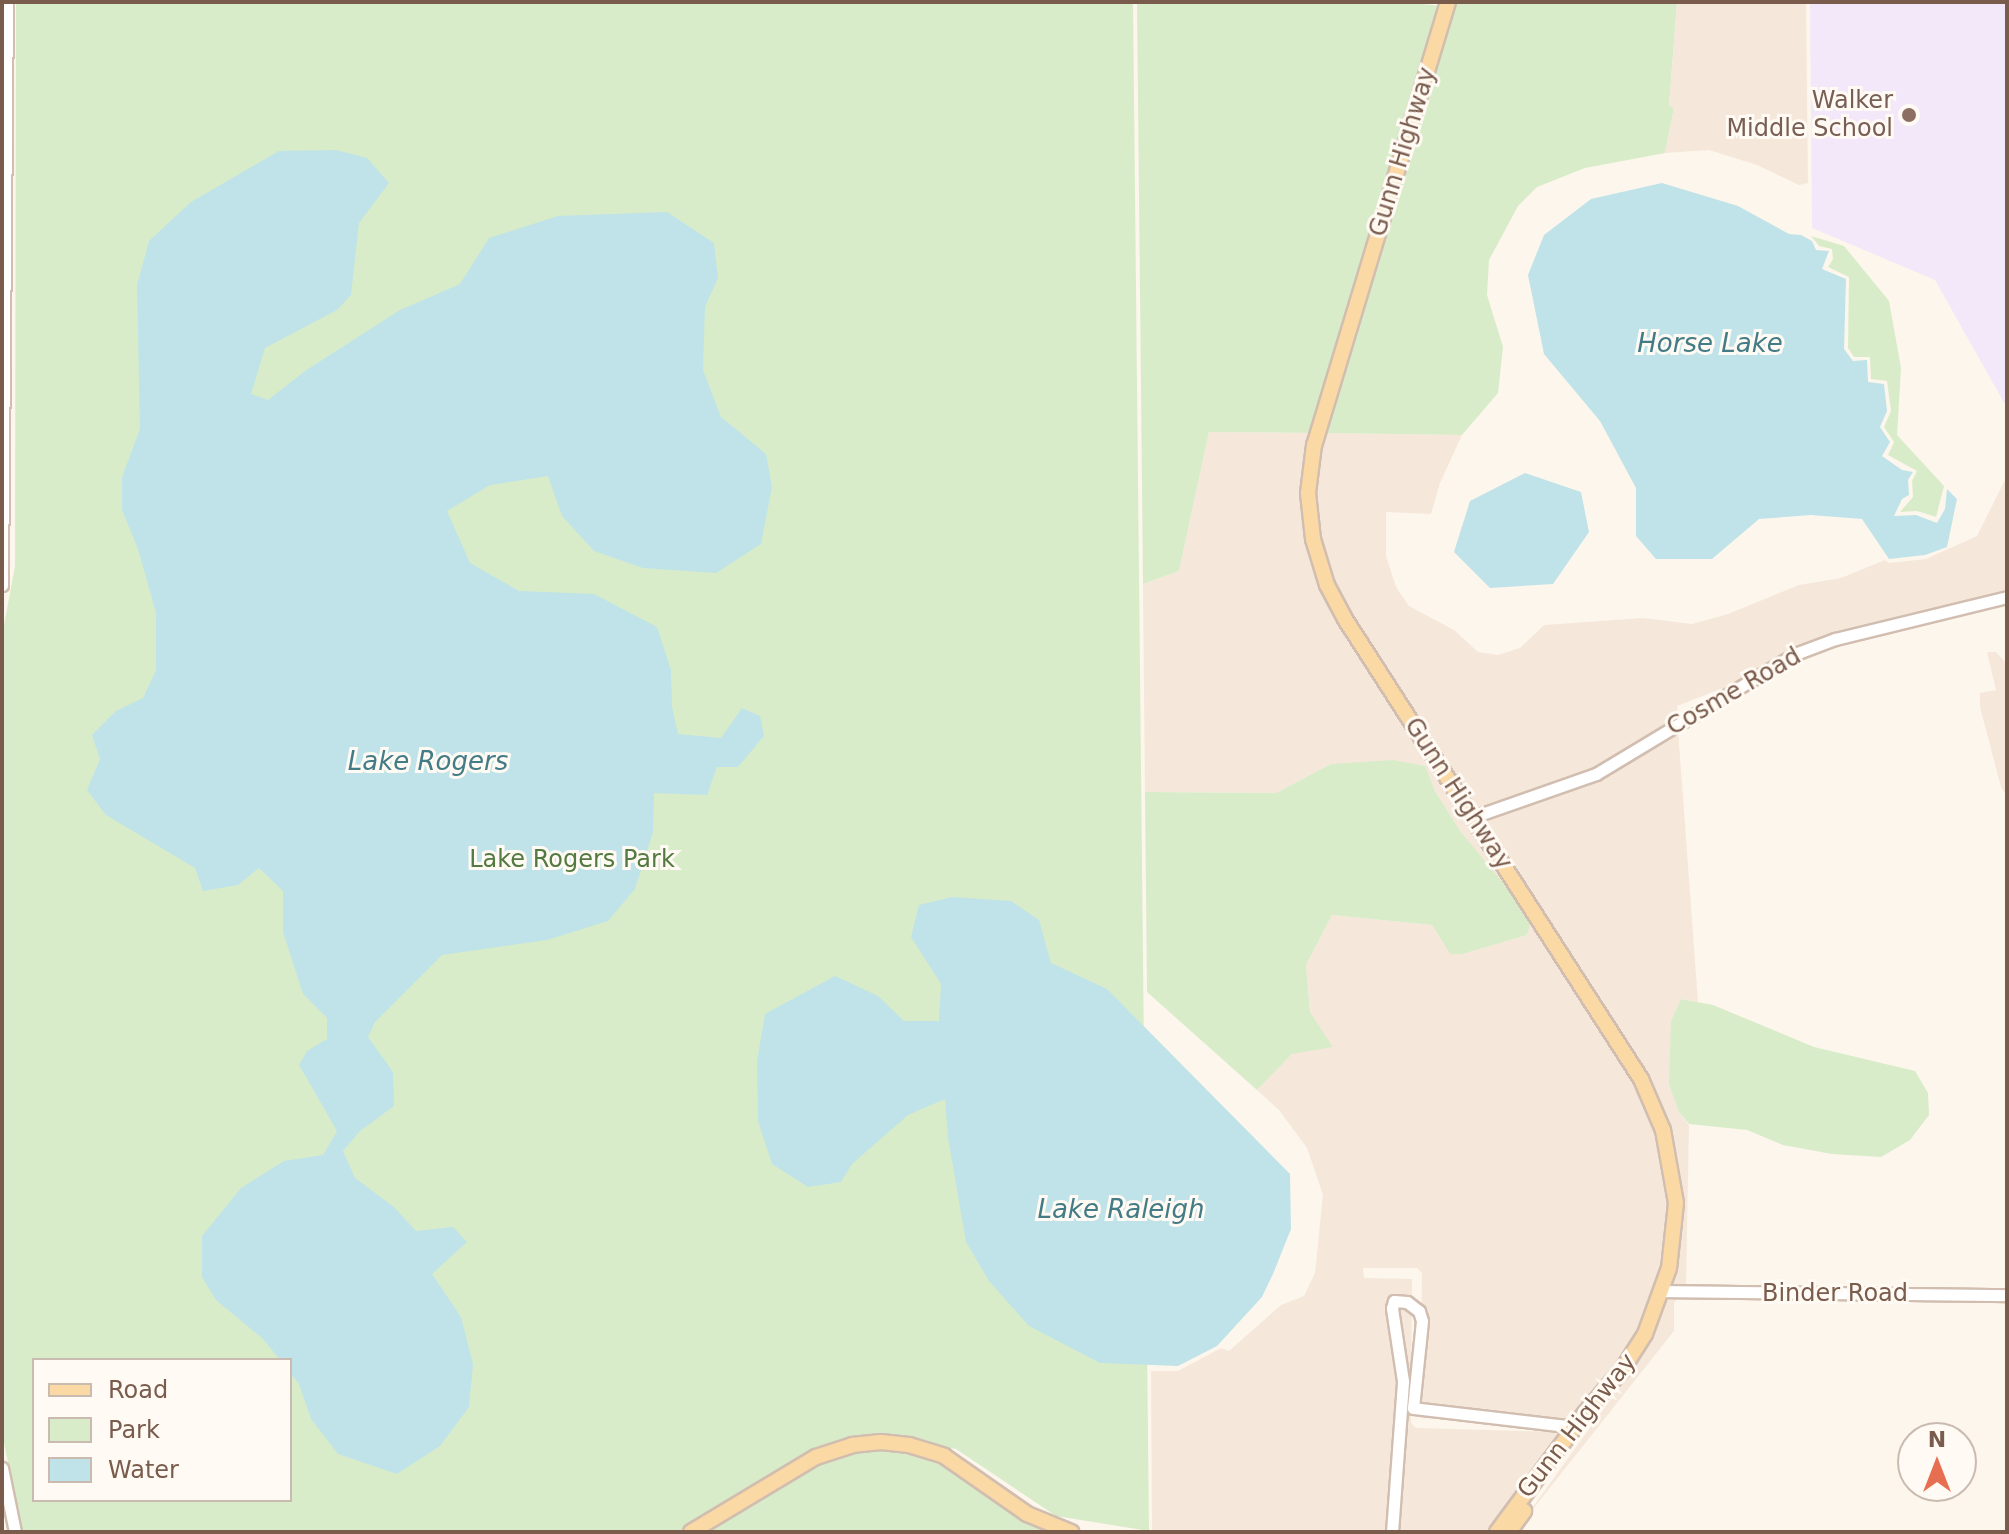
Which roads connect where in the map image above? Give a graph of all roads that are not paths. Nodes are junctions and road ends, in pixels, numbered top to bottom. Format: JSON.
{"nodes":[{"id":1,"x":7,"y":2,"type":"edge"},
{"id":2,"x":1448,"y":2,"type":"edge"},
{"id":3,"x":2,"y":585,"type":"edge"},
{"id":4,"x":2007,"y":597,"type":"edge"},
{"id":5,"x":1473,"y":817,"type":"junction"},
{"id":6,"x":1663,"y":1291,"type":"junction"},
{"id":7,"x":2007,"y":1295,"type":"edge"},
{"id":8,"x":1622,"y":1370,"type":"junction"},
{"id":9,"x":1574,"y":1427,"type":"junction"},
{"id":10,"x":2,"y":1468,"type":"edge"},
{"id":11,"x":12,"y":1532,"type":"edge"},
{"id":12,"x":691,"y":1532,"type":"edge"},
{"id":13,"x":1071,"y":1532,"type":"edge"},
{"id":14,"x":1392,"y":1532,"type":"edge"},
{"id":15,"x":1497,"y":1532,"type":"edge"},
{"id":16,"x":1509,"y":1532,"type":"edge"}],
"edges":[{"from":1,"to":3,"type":"street"},
{"from":2,"to":5,"type":"main road","name":"Gunn Highway"},
{"from":4,"to":5,"type":"street","name":"Cosme Road"},
{"from":5,"to":6,"type":"main road","name":"Gunn Highway"},
{"from":6,"to":7,"type":"street","name":"Binder Road"},
{"from":6,"to":8,"type":"main road","name":"Gunn Highway"},
{"from":8,"to":9,"type":"main road","name":"Gunn Highway"},
{"from":8,"to":16,"type":"main road"},
{"from":9,"to":14,"type":"street"},
{"from":9,"to":15,"type":"main road","name":"Gunn Highway"},
{"from":10,"to":11,"type":"street"},
{"from":12,"to":13,"type":"main road"}]}
